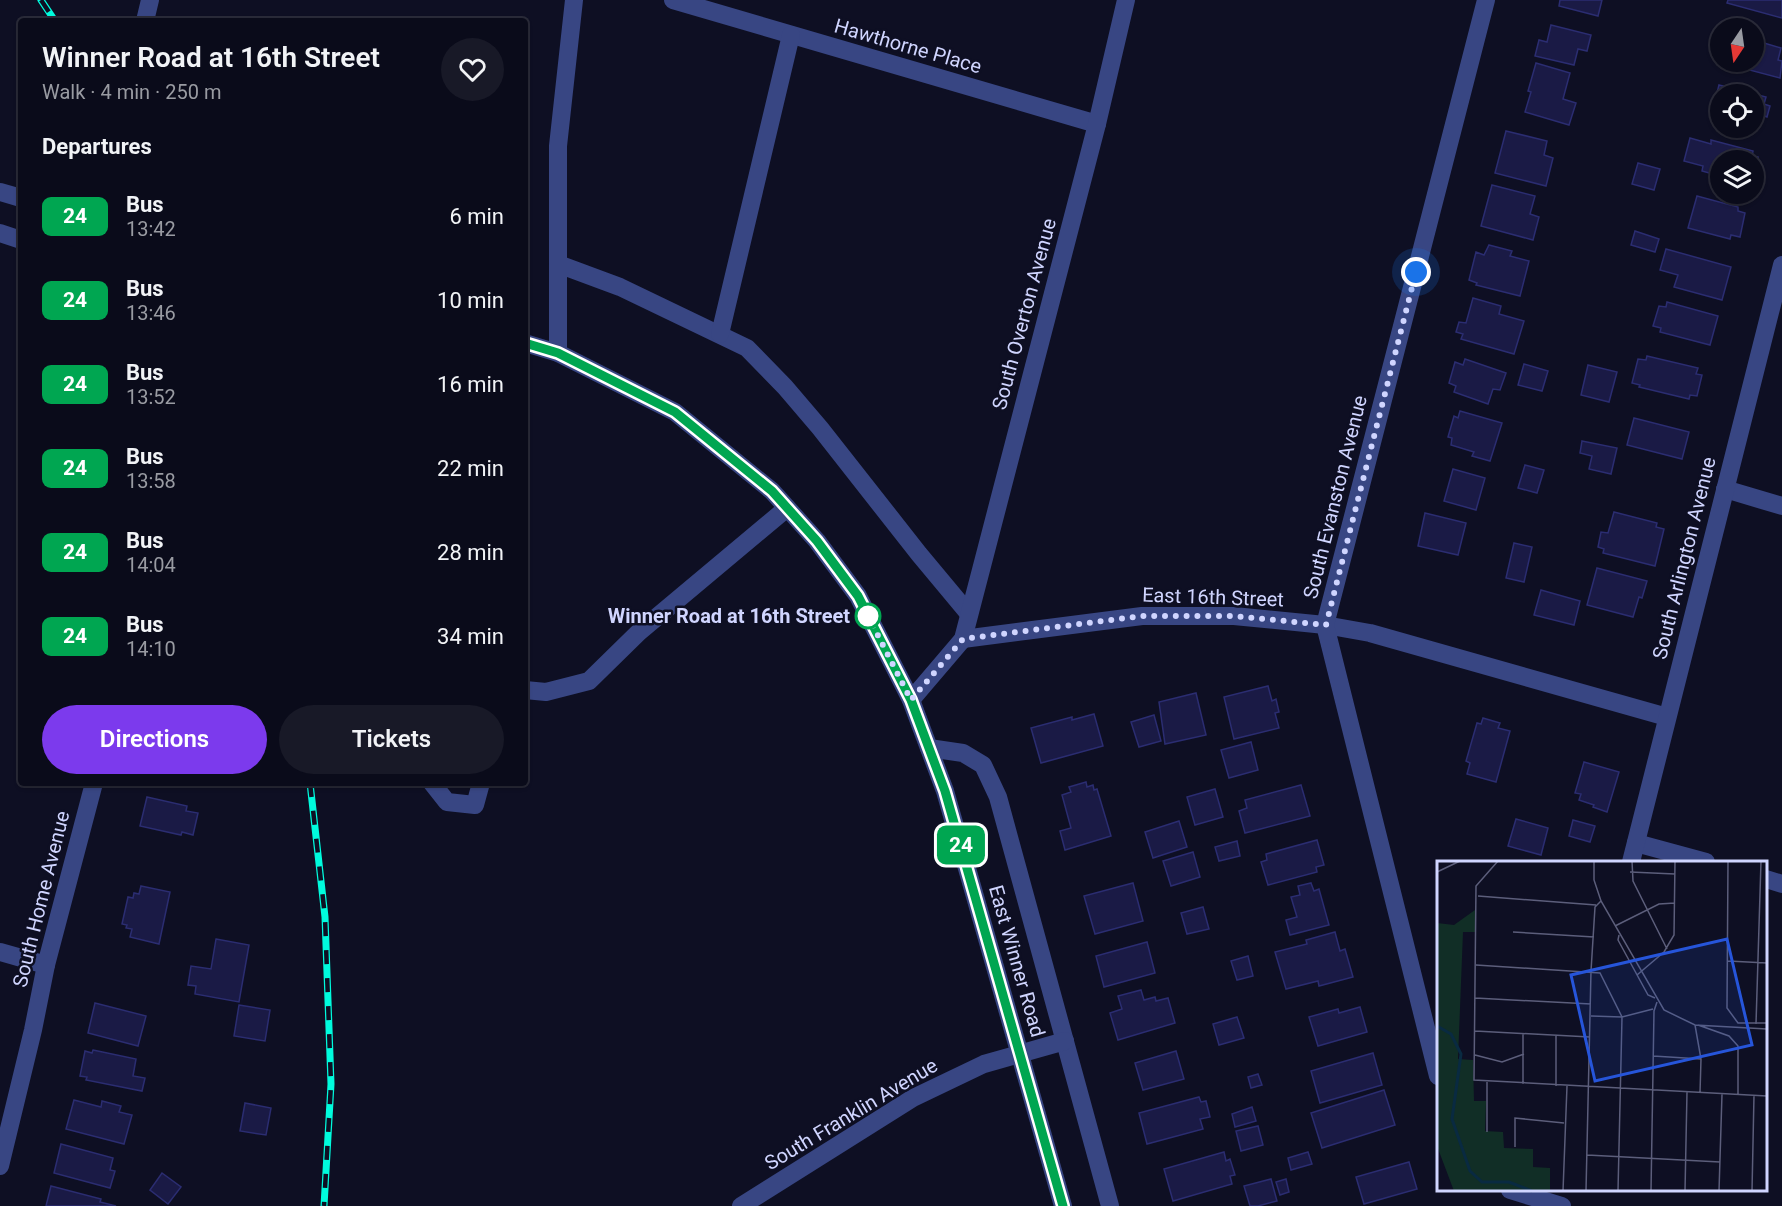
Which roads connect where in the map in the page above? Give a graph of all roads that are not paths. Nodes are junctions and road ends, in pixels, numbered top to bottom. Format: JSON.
{"nodes":[{"id":1,"x":150,"y":0,"type":"edge"},
{"id":2,"x":574,"y":0,"type":"edge"},
{"id":3,"x":673,"y":0,"type":"edge"},
{"id":4,"x":1126,"y":0,"type":"edge"},
{"id":5,"x":1486,"y":0,"type":"edge"},
{"id":6,"x":146,"y":18,"type":"edge"},
{"id":7,"x":790,"y":34,"type":"junction"},
{"id":8,"x":1097,"y":124,"type":"junction"},
{"id":9,"x":0,"y":192,"type":"edge"},
{"id":10,"x":18,"y":197,"type":"edge"},
{"id":11,"x":0,"y":233,"type":"edge"},
{"id":12,"x":18,"y":239,"type":"edge"},
{"id":13,"x":558,"y":264,"type":"junction"},
{"id":14,"x":1782,"y":265,"type":"edge"},
{"id":15,"x":720,"y":334,"type":"junction"},
{"id":16,"x":528,"y":341,"type":"edge"},
{"id":17,"x":558,"y":353,"type":"junction"},
{"id":18,"x":1725,"y":489,"type":"junction"},
{"id":19,"x":1782,"y":506,"type":"edge"},
{"id":20,"x":787,"y":508,"type":"junction"},
{"id":21,"x":969,"y":614,"type":"junction"},
{"id":22,"x":1326,"y":625,"type":"junction"},
{"id":23,"x":963,"y":639,"type":"junction"},
{"id":24,"x":528,"y":690,"type":"edge"},
{"id":25,"x":911,"y":700,"type":"junction"},
{"id":26,"x":1667,"y":717,"type":"junction"},
{"id":27,"x":929,"y":748,"type":"junction"},
{"id":28,"x":93,"y":786,"type":"edge"},
{"id":29,"x":434,"y":786,"type":"edge"},
{"id":30,"x":480,"y":786,"type":"edge"},
{"id":31,"x":1636,"y":843,"type":"junction"},
{"id":32,"x":1631,"y":861,"type":"edge"},
{"id":33,"x":1702,"y":861,"type":"edge"},
{"id":34,"x":1767,"y":879,"type":"edge"},
{"id":35,"x":1782,"y":884,"type":"edge"},
{"id":36,"x":0,"y":952,"type":"edge"},
{"id":37,"x":46,"y":965,"type":"junction"},
{"id":38,"x":1065,"y":1041,"type":"junction"},
{"id":39,"x":1020,"y":1052,"type":"junction"},
{"id":40,"x":1437,"y":1072,"type":"edge"},
{"id":41,"x":0,"y":1166,"type":"edge"},
{"id":42,"x":1514,"y":1191,"type":"edge"},
{"id":43,"x":1550,"y":1201,"type":"edge"},
{"id":44,"x":741,"y":1206,"type":"edge"},
{"id":45,"x":1063,"y":1206,"type":"edge"},
{"id":46,"x":1110,"y":1206,"type":"edge"}],
"edges":[{"from":1,"to":6,"type":"street"},
{"from":2,"to":13,"type":"street"},
{"from":3,"to":7,"type":"street","name":"Hawthorne Place"},
{"from":4,"to":8,"type":"street","name":"South Overton Avenue"},
{"from":5,"to":22,"type":"street","name":"South Evanston Avenue"},
{"from":7,"to":8,"type":"street","name":"Hawthorne Place"},
{"from":7,"to":15,"type":"street"},
{"from":8,"to":21,"type":"street","name":"South Overton Avenue"},
{"from":9,"to":10,"type":"street"},
{"from":11,"to":12,"type":"street"},
{"from":13,"to":15,"type":"street"},
{"from":13,"to":17,"type":"street"},
{"from":14,"to":18,"type":"street","name":"South Arlington Avenue"},
{"from":15,"to":21,"type":"street"},
{"from":16,"to":17,"type":"street","name":"East Winner Road"},
{"from":17,"to":20,"type":"street","name":"East Winner Road"},
{"from":18,"to":19,"type":"street"},
{"from":18,"to":26,"type":"street","name":"South Arlington Avenue"},
{"from":20,"to":24,"type":"street"},
{"from":20,"to":25,"type":"street","name":"East Winner Road"},
{"from":21,"to":23,"type":"street","name":"South Overton Avenue"},
{"from":22,"to":23,"type":"street","name":"East 16th Street"},
{"from":22,"to":26,"type":"street","name":"East 16th Street"},
{"from":22,"to":40,"type":"street","name":"South Evanston Avenue"},
{"from":23,"to":25,"type":"street"},
{"from":25,"to":27,"type":"street","name":"East Winner Road"},
{"from":26,"to":31,"type":"street","name":"South Arlington Avenue"},
{"from":27,"to":38,"type":"street"},
{"from":27,"to":39,"type":"street","name":"East Winner Road"},
{"from":28,"to":37,"type":"street","name":"South Home Avenue"},
{"from":29,"to":30,"type":"street"},
{"from":31,"to":32,"type":"street","name":"South Arlington Avenue"},
{"from":31,"to":33,"type":"street"},
{"from":34,"to":35,"type":"street"},
{"from":36,"to":37,"type":"street"},
{"from":37,"to":41,"type":"street","name":"South Home Avenue"},
{"from":38,"to":39,"type":"street","name":"South Franklin Avenue"},
{"from":38,"to":46,"type":"street"},
{"from":39,"to":44,"type":"street","name":"South Franklin Avenue"},
{"from":39,"to":45,"type":"street","name":"East Winner Road"},
{"from":42,"to":43,"type":"street"}]}
